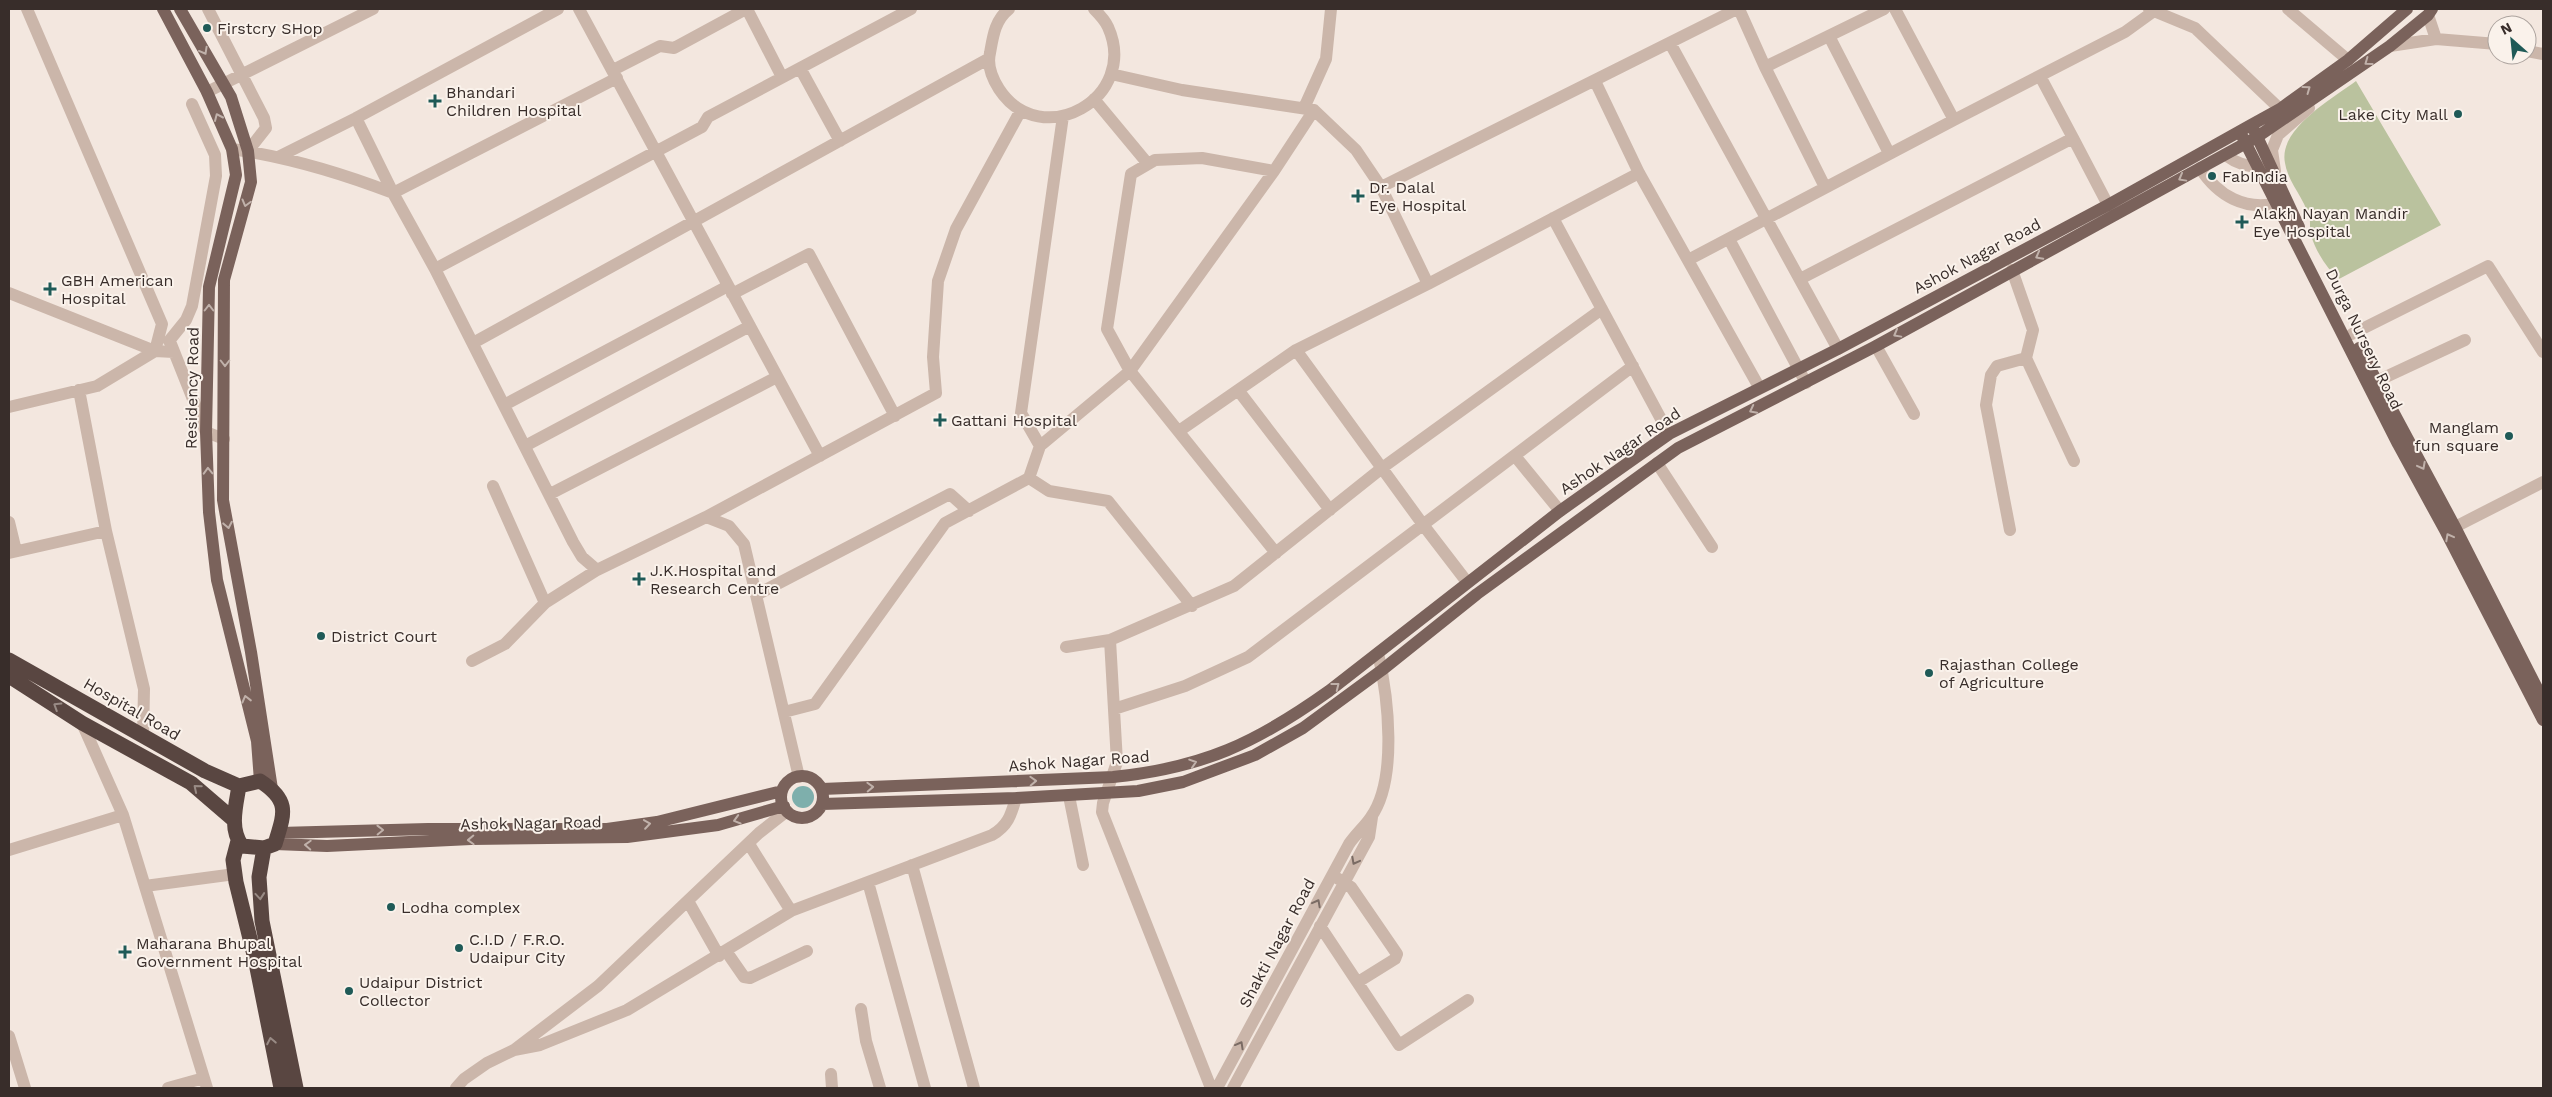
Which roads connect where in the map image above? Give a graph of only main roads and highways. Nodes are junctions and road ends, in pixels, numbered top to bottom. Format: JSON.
{"nodes":[{"id":1,"x":164,"y":9,"type":"edge"},
{"id":2,"x":180,"y":9,"type":"edge"},
{"id":3,"x":2407,"y":9,"type":"edge"},
{"id":4,"x":2430,"y":12,"type":"edge"},
{"id":5,"x":2249,"y":134,"type":"junction"},
{"id":6,"x":9,"y":660,"type":"edge"},
{"id":7,"x":9,"y":676,"type":"edge"},
{"id":8,"x":2541,"y":692,"type":"edge"},
{"id":9,"x":2543,"y":720,"type":"edge"},
{"id":10,"x":266,"y":785,"type":"junction"},
{"id":11,"x":239,"y":786,"type":"junction"},
{"id":12,"x":822,"y":789,"type":"junction"},
{"id":13,"x":782,"y":792,"type":"junction"},
{"id":14,"x":822,"y":804,"type":"junction"},
{"id":15,"x":785,"y":809,"type":"junction"},
{"id":16,"x":234,"y":820,"type":"junction"},
{"id":17,"x":238,"y":841,"type":"junction"},
{"id":18,"x":273,"y":841,"type":"junction"},
{"id":19,"x":281,"y":1088,"type":"edge"},
{"id":20,"x":296,"y":1088,"type":"edge"}],
"edges":[{"from":10,"to":1,"type":"main road","name":"Residency Road","one_way":true},
{"from":2,"to":10,"type":"main road","one_way":true},
{"from":5,"to":3,"type":"main road","name":"Ashok Nagar Road","one_way":true},
{"from":4,"to":5,"type":"main road","one_way":true},
{"from":5,"to":8,"type":"main road","name":"Durga Nursery Road","one_way":true},
{"from":9,"to":5,"type":"main road","name":"Durga Nursery Road","one_way":true},
{"from":12,"to":5,"type":"main road","name":"Ashok Nagar Road","one_way":true},
{"from":5,"to":14,"type":"main road","one_way":true},
{"from":6,"to":11,"type":"highway","name":"Hospital Road"},
{"from":16,"to":7,"type":"highway","one_way":true},
{"from":10,"to":11,"type":"highway"},
{"from":10,"to":18,"type":"highway"},
{"from":11,"to":16,"type":"highway"},
{"from":12,"to":13,"type":"main road"},
{"from":12,"to":14,"type":"main road"},
{"from":13,"to":15,"type":"main road"},
{"from":18,"to":13,"type":"main road","one_way":true},
{"from":14,"to":15,"type":"main road"},
{"from":15,"to":18,"type":"main road","name":"Ashok Nagar Road","one_way":true},
{"from":16,"to":17,"type":"highway"},
{"from":17,"to":18,"type":"highway"},
{"from":19,"to":17,"type":"highway","one_way":true},
{"from":18,"to":20,"type":"highway","one_way":true}]}
